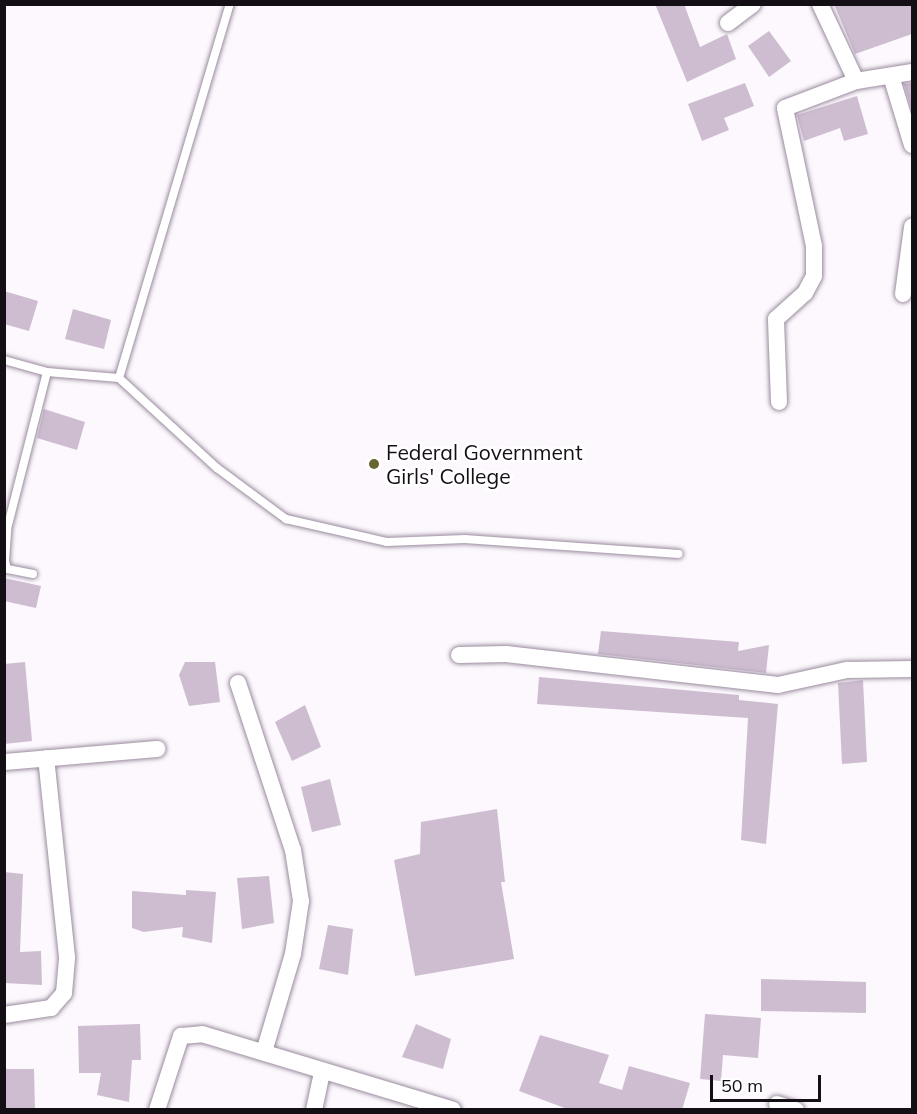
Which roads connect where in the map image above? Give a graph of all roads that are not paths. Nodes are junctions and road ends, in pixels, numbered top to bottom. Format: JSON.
{"nodes":[{"id":1,"x":230,"y":4,"type":"edge"},
{"id":2,"x":753,"y":4,"type":"edge"},
{"id":3,"x":820,"y":4,"type":"edge"},
{"id":4,"x":728,"y":23,"type":"dead end"},
{"id":5,"x":912,"y":72,"type":"edge"},
{"id":6,"x":891,"y":76,"type":"junction"},
{"id":7,"x":856,"y":81,"type":"junction"},
{"id":8,"x":912,"y":145,"type":"edge"},
{"id":9,"x":912,"y":227,"type":"edge"},
{"id":10,"x":903,"y":294,"type":"dead end"},
{"id":11,"x":4,"y":360,"type":"edge"},
{"id":12,"x":47,"y":372,"type":"junction"},
{"id":13,"x":119,"y":378,"type":"junction"},
{"id":14,"x":779,"y":402,"type":"dead end"},
{"id":15,"x":678,"y":554,"type":"dead end"},
{"id":16,"x":33,"y":574,"type":"dead end"},
{"id":17,"x":459,"y":655,"type":"dead end"},
{"id":18,"x":912,"y":669,"type":"edge"},
{"id":19,"x":238,"y":683,"type":"dead end"},
{"id":20,"x":157,"y":749,"type":"dead end"},
{"id":21,"x":46,"y":758,"type":"junction"},
{"id":22,"x":4,"y":762,"type":"edge"},
{"id":23,"x":4,"y":1015,"type":"edge"},
{"id":24,"x":264,"y":1052,"type":"junction"},
{"id":25,"x":322,"y":1071,"type":"junction"},
{"id":26,"x":777,"y":1104,"type":"dead end"},
{"id":27,"x":448,"y":1109,"type":"edge"},
{"id":28,"x":157,"y":1110,"type":"edge"},
{"id":29,"x":314,"y":1110,"type":"edge"},
{"id":30,"x":796,"y":1110,"type":"edge"}],
"edges":[{"from":1,"to":13,"type":"lane"},
{"from":2,"to":4,"type":"street"},
{"from":3,"to":7,"type":"street"},
{"from":5,"to":6,"type":"street"},
{"from":6,"to":7,"type":"street"},
{"from":6,"to":8,"type":"street"},
{"from":7,"to":14,"type":"street"},
{"from":9,"to":10,"type":"street"},
{"from":11,"to":12,"type":"lane"},
{"from":12,"to":13,"type":"lane"},
{"from":12,"to":16,"type":"lane"},
{"from":13,"to":15,"type":"lane"},
{"from":17,"to":18,"type":"street"},
{"from":19,"to":24,"type":"street"},
{"from":20,"to":21,"type":"street"},
{"from":21,"to":22,"type":"street"},
{"from":21,"to":23,"type":"street"},
{"from":24,"to":25,"type":"street"},
{"from":24,"to":28,"type":"street"},
{"from":25,"to":27,"type":"street"},
{"from":25,"to":29,"type":"street"},
{"from":26,"to":30,"type":"street"}]}
